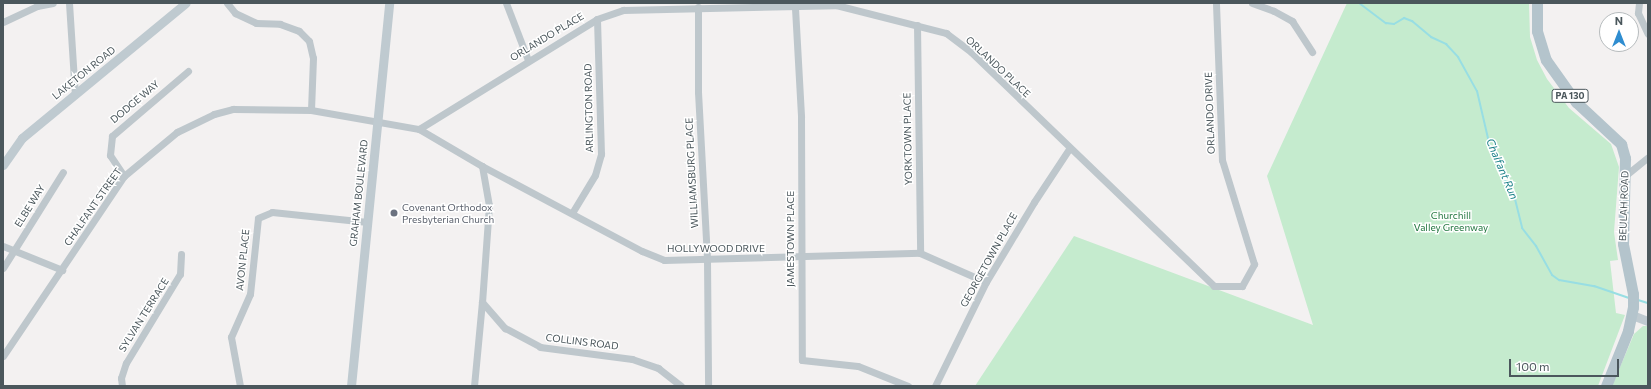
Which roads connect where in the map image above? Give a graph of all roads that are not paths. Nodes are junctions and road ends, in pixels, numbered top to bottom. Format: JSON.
{"nodes":[{"id":1,"x":53,"y":3,"type":"edge"},
{"id":2,"x":70,"y":3,"type":"edge"},
{"id":3,"x":186,"y":3,"type":"edge"},
{"id":4,"x":227,"y":3,"type":"edge"},
{"id":5,"x":389,"y":3,"type":"edge"},
{"id":6,"x":506,"y":3,"type":"edge"},
{"id":7,"x":1216,"y":3,"type":"edge"},
{"id":8,"x":1252,"y":3,"type":"edge"},
{"id":9,"x":1537,"y":3,"type":"edge"},
{"id":10,"x":1639,"y":3,"type":"edge"},
{"id":11,"x":698,"y":7,"type":"junction"},
{"id":12,"x":795,"y":8,"type":"junction"},
{"id":13,"x":597,"y":19,"type":"junction"},
{"id":14,"x":3,"y":22,"type":"edge"},
{"id":15,"x":917,"y":25,"type":"junction"},
{"id":16,"x":1648,"y":34,"type":"edge"},
{"id":17,"x":1312,"y":52,"type":"dead end"},
{"id":18,"x":528,"y":60,"type":"junction"},
{"id":19,"x":188,"y":71,"type":"dead end"},
{"id":20,"x":75,"y":95,"type":"junction"},
{"id":21,"x":311,"y":110,"type":"junction"},
{"id":22,"x":377,"y":119,"type":"junction"},
{"id":23,"x":419,"y":129,"type":"junction"},
{"id":24,"x":1070,"y":149,"type":"junction"},
{"id":25,"x":1648,"y":157,"type":"edge"},
{"id":26,"x":3,"y":165,"type":"edge"},
{"id":27,"x":482,"y":166,"type":"junction"},
{"id":28,"x":63,"y":172,"type":"dead end"},
{"id":29,"x":1626,"y":175,"type":"junction"},
{"id":30,"x":124,"y":176,"type":"junction"},
{"id":31,"x":572,"y":213,"type":"junction"},
{"id":32,"x":367,"y":222,"type":"junction"},
{"id":33,"x":3,"y":246,"type":"edge"},
{"id":34,"x":14,"y":251,"type":"junction"},
{"id":35,"x":920,"y":253,"type":"junction"},
{"id":36,"x":181,"y":254,"type":"dead end"},
{"id":37,"x":800,"y":257,"type":"junction"},
{"id":38,"x":707,"y":260,"type":"junction"},
{"id":39,"x":3,"y":268,"type":"edge"},
{"id":40,"x":62,"y":270,"type":"junction"},
{"id":41,"x":986,"y":282,"type":"junction"},
{"id":42,"x":1242,"y":286,"type":"joint"},
{"id":43,"x":482,"y":302,"type":"junction"},
{"id":44,"x":1633,"y":311,"type":"junction"},
{"id":45,"x":1648,"y":321,"type":"edge"},
{"id":46,"x":3,"y":356,"type":"edge"},
{"id":47,"x":122,"y":386,"type":"edge"},
{"id":48,"x":240,"y":386,"type":"edge"},
{"id":49,"x":351,"y":386,"type":"edge"},
{"id":50,"x":474,"y":386,"type":"edge"},
{"id":51,"x":681,"y":386,"type":"edge"},
{"id":52,"x":708,"y":386,"type":"edge"},
{"id":53,"x":908,"y":386,"type":"edge"},
{"id":54,"x":935,"y":386,"type":"edge"},
{"id":55,"x":1606,"y":386,"type":"edge"}],
"edges":[{"from":1,"to":14,"type":"street"},
{"from":2,"to":20,"type":"street"},
{"from":3,"to":20,"type":"street","name":"LAKETON ROAD"},
{"from":4,"to":21,"type":"street"},
{"from":5,"to":22,"type":"street","name":"GRAHAM BOULEVARD"},
{"from":6,"to":18,"type":"street"},
{"from":7,"to":42,"type":"street","name":"ORLANDO DRIVE"},
{"from":8,"to":17,"type":"street"},
{"from":9,"to":29,"type":"main road","name":"BEULAH ROAD","number":"PA 130"},
{"from":10,"to":16,"type":"street"},
{"from":11,"to":12,"type":"street","name":"ORLANDO PLACE"},
{"from":11,"to":13,"type":"street","name":"ORLANDO PLACE"},
{"from":11,"to":38,"type":"street","name":"WILLIAMSBURG PLACE"},
{"from":12,"to":15,"type":"street","name":"ORLANDO PLACE"},
{"from":12,"to":37,"type":"street","name":"JAMESTOWN PLACE"},
{"from":13,"to":18,"type":"street","name":"ORLANDO PLACE"},
{"from":13,"to":31,"type":"street","name":"ARLINGTON ROAD"},
{"from":15,"to":24,"type":"street","name":"ORLANDO PLACE"},
{"from":15,"to":35,"type":"street","name":"YORKTOWN PLACE"},
{"from":18,"to":23,"type":"street","name":"ORLANDO PLACE"},
{"from":19,"to":30,"type":"street","name":"DODGE WAY"},
{"from":20,"to":26,"type":"street","name":"LAKETON ROAD"},
{"from":21,"to":22,"type":"street","name":"CHALFANT STREET"},
{"from":21,"to":30,"type":"street","name":"CHALFANT STREET"},
{"from":22,"to":23,"type":"street","name":"HOLLYWOOD DRIVE"},
{"from":22,"to":32,"type":"street","name":"GRAHAM BOULEVARD"},
{"from":23,"to":27,"type":"street","name":"HOLLYWOOD DRIVE"},
{"from":24,"to":41,"type":"street","name":"GEORGETOWN PLACE"},
{"from":24,"to":42,"type":"street","name":"ORLANDO PLACE"},
{"from":25,"to":29,"type":"street"},
{"from":27,"to":31,"type":"street","name":"HOLLYWOOD DRIVE"},
{"from":27,"to":43,"type":"street"},
{"from":28,"to":34,"type":"street","name":"ELBE WAY"},
{"from":29,"to":44,"type":"main road","name":"BEULAH ROAD","number":"PA 130"},
{"from":30,"to":40,"type":"street","name":"CHALFANT STREET"},
{"from":31,"to":38,"type":"street","name":"HOLLYWOOD DRIVE"},
{"from":32,"to":48,"type":"street","name":"AVON PLACE"},
{"from":32,"to":49,"type":"street","name":"GRAHAM BOULEVARD"},
{"from":33,"to":34,"type":"street"},
{"from":34,"to":39,"type":"street","name":"ELBE WAY"},
{"from":34,"to":40,"type":"street"},
{"from":35,"to":37,"type":"street","name":"HOLLYWOOD DRIVE"},
{"from":35,"to":41,"type":"street","name":"HOLLYWOOD DRIVE"},
{"from":36,"to":47,"type":"street","name":"SYLVAN TERRACE"},
{"from":37,"to":38,"type":"street","name":"HOLLYWOOD DRIVE"},
{"from":37,"to":53,"type":"street","name":"JAMESTOWN PLACE"},
{"from":38,"to":52,"type":"street","name":"WILLIAMSBURG PLACE"},
{"from":40,"to":46,"type":"street","name":"CHALFANT STREET"},
{"from":41,"to":54,"type":"street","name":"GEORGETOWN PLACE"},
{"from":43,"to":50,"type":"street"},
{"from":43,"to":51,"type":"street","name":"COLLINS ROAD"},
{"from":44,"to":45,"type":"street"},
{"from":44,"to":55,"type":"main road","name":"BEULAH ROAD","number":"PA 130"}]}
